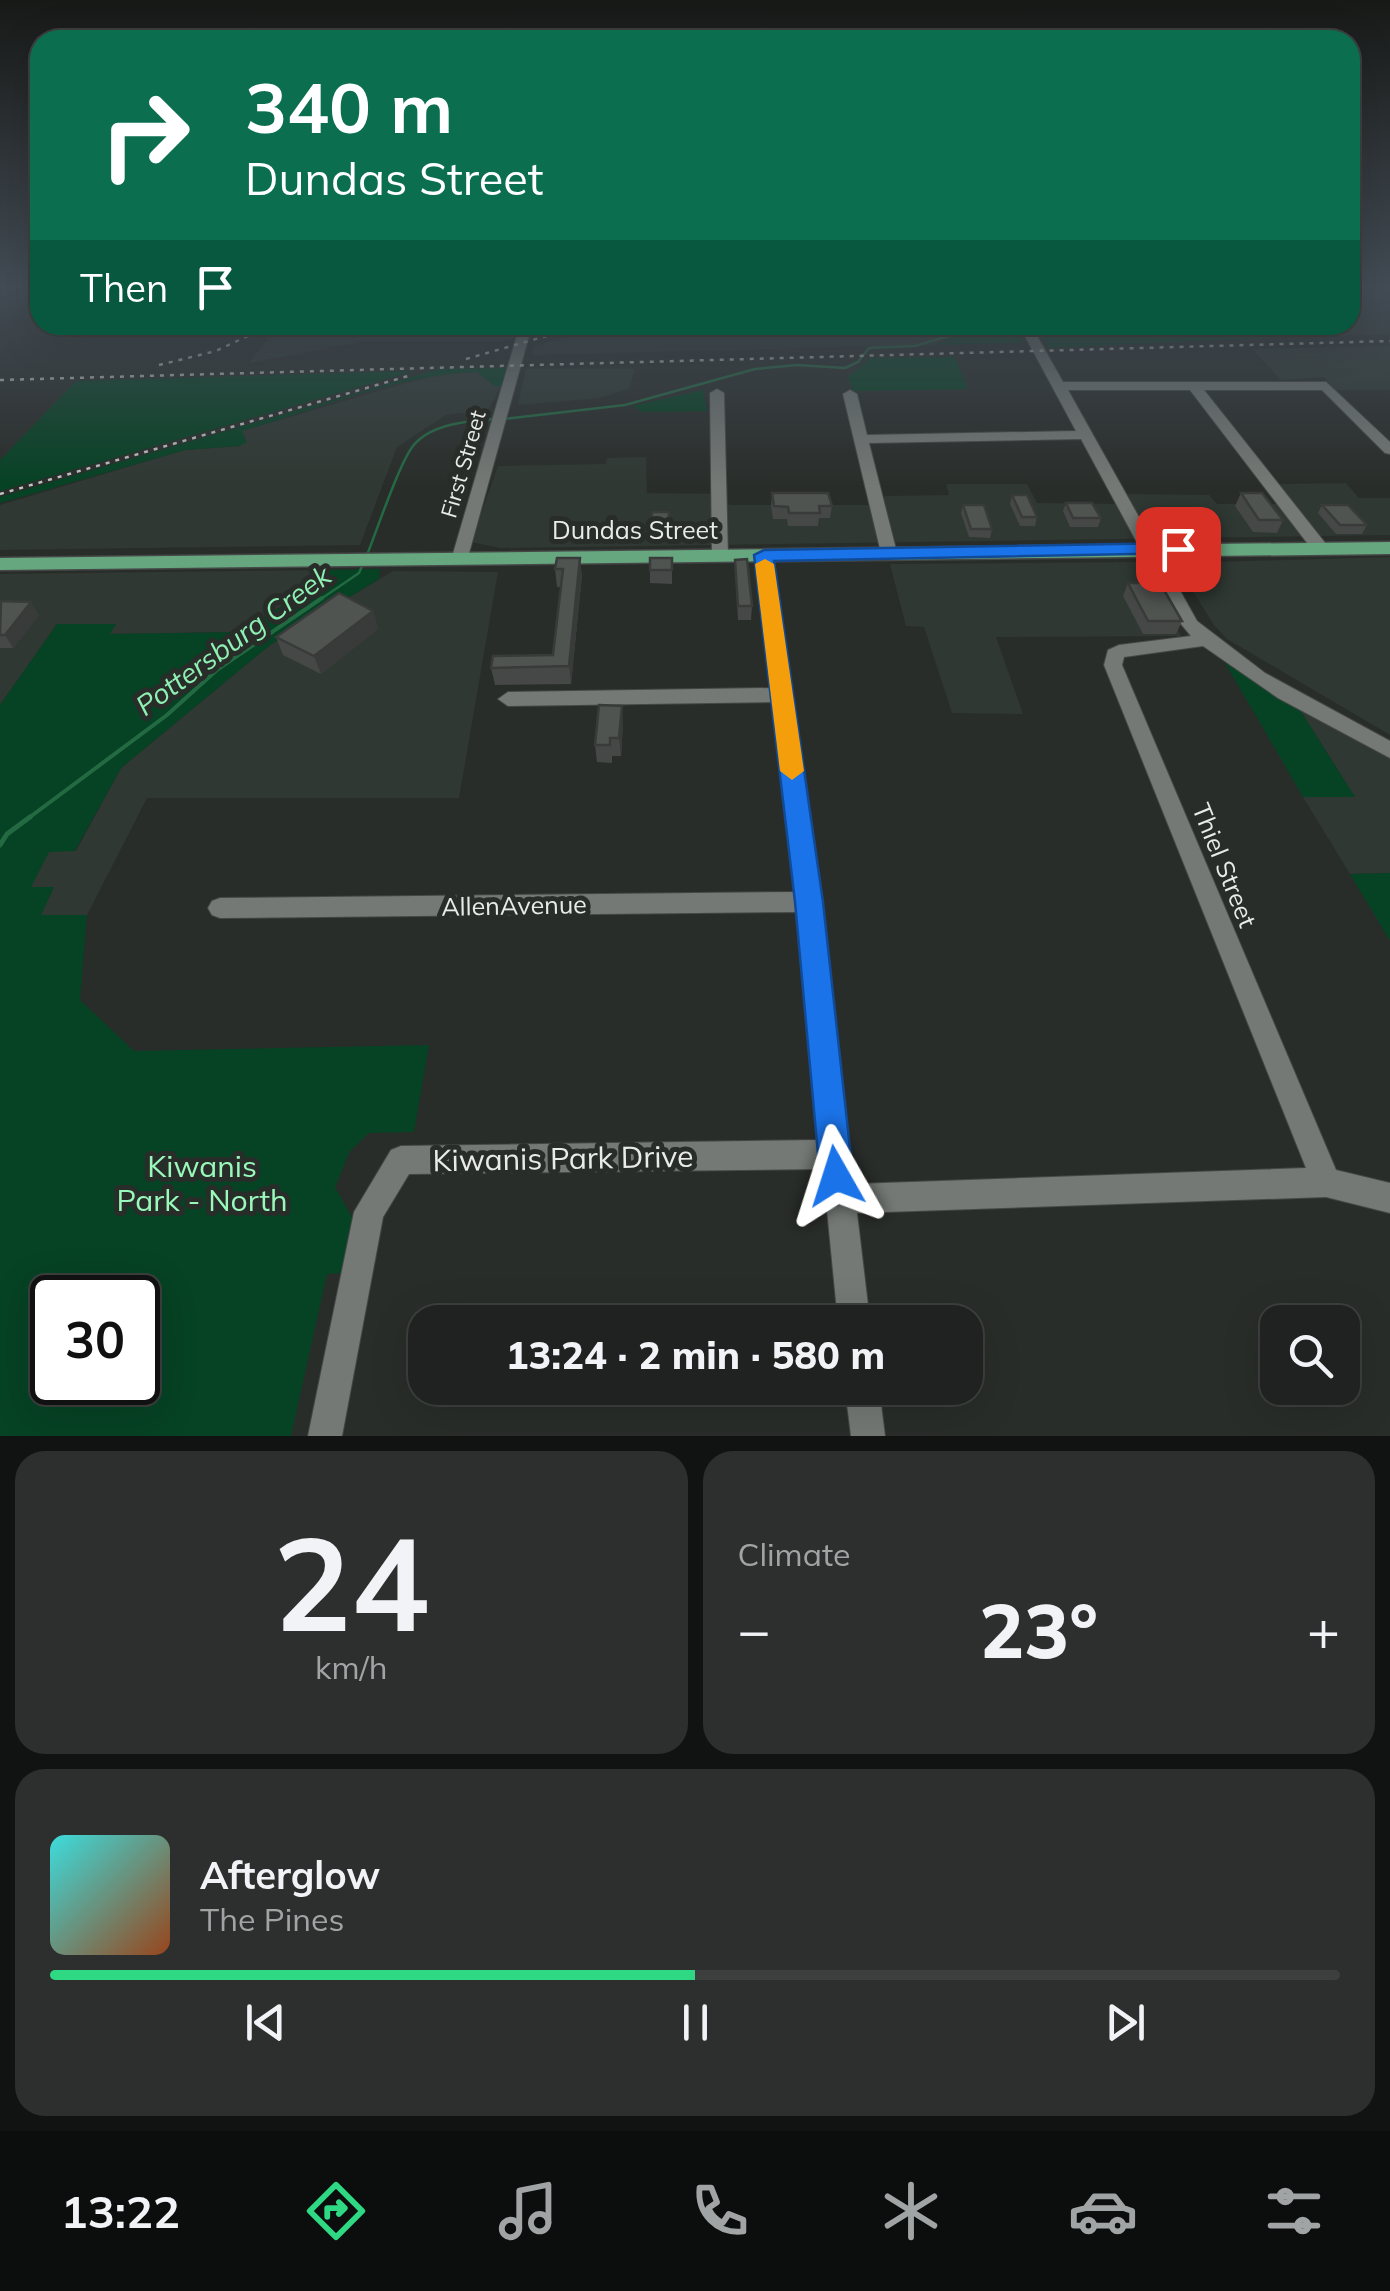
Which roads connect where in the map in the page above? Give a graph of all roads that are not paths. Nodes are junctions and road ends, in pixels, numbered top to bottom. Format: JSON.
{"nodes":[{"id":1,"x":518,"y":353,"type":"edge"},
{"id":2,"x":1041,"y":353,"type":"edge"},
{"id":3,"x":1060,"y":386,"type":"junction"},
{"id":4,"x":1192,"y":386,"type":"junction"},
{"id":5,"x":717,"y":393,"type":"dead end"},
{"id":6,"x":850,"y":394,"type":"dead end"},
{"id":7,"x":1086,"y":435,"type":"junction"},
{"id":8,"x":864,"y":439,"type":"junction"},
{"id":9,"x":1390,"y":450,"type":"edge"},
{"id":10,"x":1320,"y":548,"type":"junction"},
{"id":11,"x":1390,"y":548,"type":"edge"},
{"id":12,"x":1150,"y":549,"type":"junction"},
{"id":13,"x":888,"y":553,"type":"junction"},
{"id":14,"x":764,"y":555,"type":"junction"},
{"id":15,"x":720,"y":556,"type":"junction"},
{"id":16,"x":460,"y":558,"type":"junction"},
{"id":17,"x":0,"y":564,"type":"edge"},
{"id":18,"x":1206,"y":640,"type":"junction"},
{"id":19,"x":782,"y":695,"type":"junction"},
{"id":20,"x":508,"y":699,"type":"dead end"},
{"id":21,"x":1390,"y":750,"type":"edge"},
{"id":22,"x":809,"y":902,"type":"junction"},
{"id":23,"x":220,"y":908,"type":"dead end"},
{"id":24,"x":834,"y":1154,"type":"junction"},
{"id":25,"x":1326,"y":1182,"type":"junction"},
{"id":26,"x":1390,"y":1198,"type":"edge"},
{"id":27,"x":839,"y":1199,"type":"junction"},
{"id":28,"x":852,"y":1305,"type":"edge"},
{"id":29,"x":864,"y":1405,"type":"edge"},
{"id":30,"x":325,"y":1436,"type":"edge"},
{"id":31,"x":868,"y":1436,"type":"edge"}],
"edges":[{"from":1,"to":16,"type":"street","name":"First Street"},
{"from":2,"to":3,"type":"street"},
{"from":3,"to":4,"type":"street"},
{"from":3,"to":7,"type":"street"},
{"from":4,"to":9,"type":"street"},
{"from":4,"to":10,"type":"street"},
{"from":5,"to":15,"type":"street"},
{"from":6,"to":8,"type":"street"},
{"from":7,"to":8,"type":"street"},
{"from":7,"to":12,"type":"street"},
{"from":8,"to":13,"type":"street"},
{"from":10,"to":11,"type":"main road","name":"Dundas Street"},
{"from":10,"to":12,"type":"main road","name":"Dundas Street"},
{"from":12,"to":13,"type":"main road","name":"Dundas Street"},
{"from":12,"to":18,"type":"street"},
{"from":13,"to":14,"type":"main road","name":"Dundas Street"},
{"from":14,"to":15,"type":"main road","name":"Dundas Street"},
{"from":14,"to":19,"type":"street"},
{"from":15,"to":16,"type":"main road","name":"Dundas Street"},
{"from":16,"to":17,"type":"main road","name":"Dundas Street"},
{"from":18,"to":21,"type":"street"},
{"from":18,"to":25,"type":"street","name":"Thiel Street"},
{"from":19,"to":20,"type":"street"},
{"from":19,"to":22,"type":"street"},
{"from":22,"to":23,"type":"street","name":"AllenAvenue"},
{"from":22,"to":24,"type":"street"},
{"from":24,"to":27,"type":"street"},
{"from":24,"to":30,"type":"street","name":"Kiwanis Park Drive"},
{"from":25,"to":26,"type":"street"},
{"from":25,"to":27,"type":"street"},
{"from":27,"to":28,"type":"street"},
{"from":29,"to":31,"type":"street"}]}
